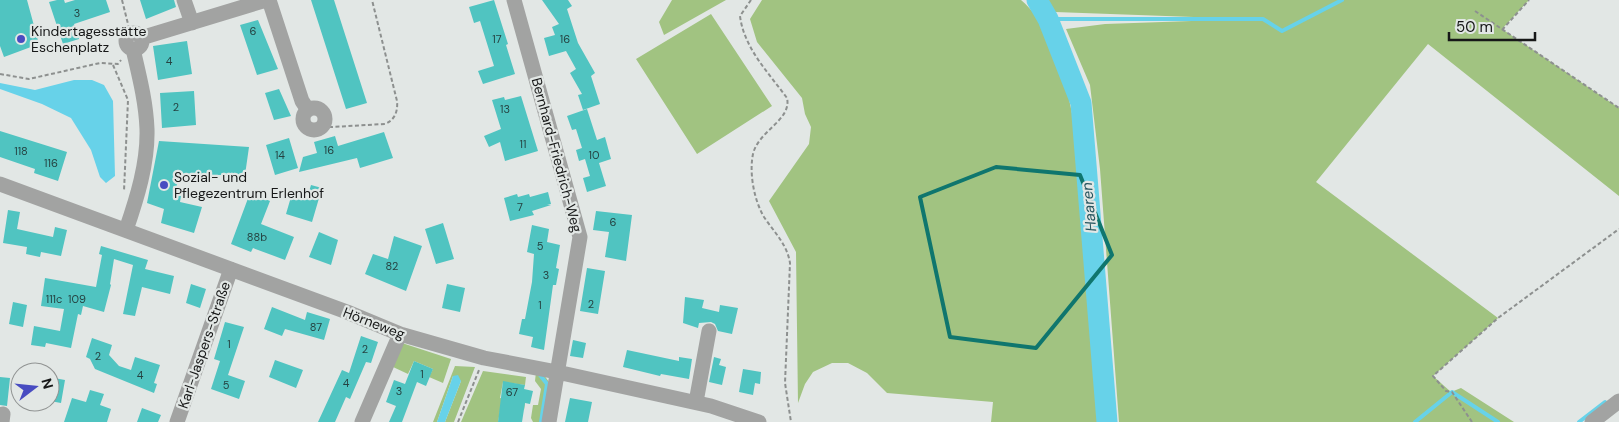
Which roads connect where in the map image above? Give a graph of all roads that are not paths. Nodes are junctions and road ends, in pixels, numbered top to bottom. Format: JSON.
{"nodes":[{"id":1,"x":184,"y":0,"type":"edge"},
{"id":2,"x":268,"y":0,"type":"edge"},
{"id":3,"x":514,"y":0,"type":"edge"},
{"id":4,"x":192,"y":23,"type":"junction"},
{"id":5,"x":324,"y":124,"type":"road end"},
{"id":6,"x":0,"y":184,"type":"edge"},
{"id":7,"x":126,"y":230,"type":"junction"},
{"id":8,"x":231,"y":269,"type":"junction"},
{"id":9,"x":709,"y":331,"type":"dead end"},
{"id":10,"x":400,"y":334,"type":"junction"},
{"id":11,"x":557,"y":372,"type":"junction"},
{"id":12,"x":1619,"y":401,"type":"edge"},
{"id":13,"x":696,"y":402,"type":"junction"},
{"id":14,"x":177,"y":422,"type":"edge"},
{"id":15,"x":362,"y":422,"type":"edge"},
{"id":16,"x":549,"y":422,"type":"edge"},
{"id":17,"x":759,"y":422,"type":"edge"},
{"id":18,"x":1592,"y":422,"type":"edge"}],
"edges":[{"from":1,"to":4,"type":"street"},
{"from":2,"to":4,"type":"street"},
{"from":2,"to":5,"type":"street"},
{"from":3,"to":11,"type":"street","name":"Bernhard-Friedrich-Weg"},
{"from":4,"to":7,"type":"street"},
{"from":6,"to":7,"type":"street","name":"Hörneweg"},
{"from":7,"to":8,"type":"street","name":"Hörneweg"},
{"from":8,"to":10,"type":"street","name":"Hörneweg"},
{"from":8,"to":14,"type":"street","name":"Karl-Jaspers-Straße"},
{"from":9,"to":13,"type":"street"},
{"from":10,"to":11,"type":"street","name":"Hörneweg"},
{"from":10,"to":15,"type":"street"},
{"from":11,"to":13,"type":"street","name":"Hörneweg"},
{"from":11,"to":16,"type":"street","name":"Bernhard-Friedrich-Weg"},
{"from":12,"to":18,"type":"street"},
{"from":13,"to":17,"type":"street","name":"Hörneweg"}]}
